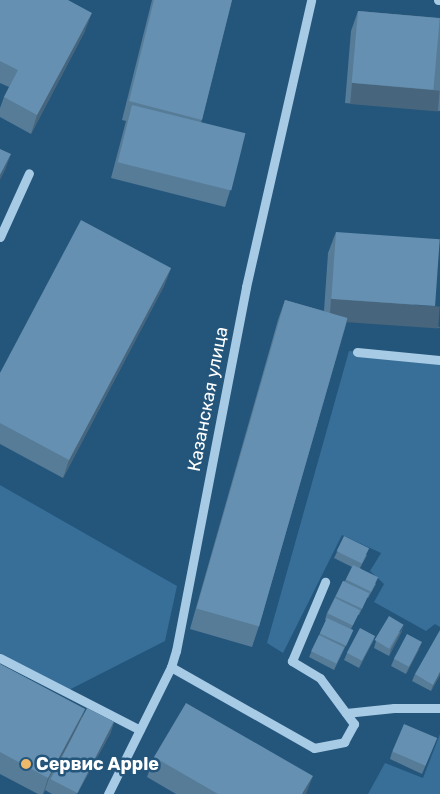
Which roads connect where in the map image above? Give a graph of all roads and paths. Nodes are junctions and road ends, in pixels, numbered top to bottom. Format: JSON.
{"nodes":[{"id":1,"x":311,"y":0,"type":"edge"},
{"id":2,"x":29,"y":174,"type":"dead end"},
{"id":3,"x":0,"y":237,"type":"edge"},
{"id":4,"x":357,"y":352,"type":"dead end"},
{"id":5,"x":440,"y":360,"type":"edge"},
{"id":6,"x":325,"y":582,"type":"dead end"},
{"id":7,"x":0,"y":658,"type":"edge"},
{"id":8,"x":171,"y":667,"type":"junction"},
{"id":9,"x":440,"y":708,"type":"edge"},
{"id":10,"x":346,"y":713,"type":"junction"},
{"id":11,"x":140,"y":730,"type":"junction"},
{"id":12,"x":108,"y":794,"type":"edge"}],
"edges":[{"from":1,"to":8,"type":"street","name":"Казанская улица"},
{"from":2,"to":3,"type":"street"},
{"from":4,"to":5,"type":"street"},
{"from":6,"to":10,"type":"street"},
{"from":7,"to":11,"type":"street"},
{"from":8,"to":10,"type":"street"},
{"from":8,"to":11,"type":"street","name":"Казанская улица"},
{"from":9,"to":10,"type":"street"},
{"from":11,"to":12,"type":"street","name":"Казанская улица"}]}
